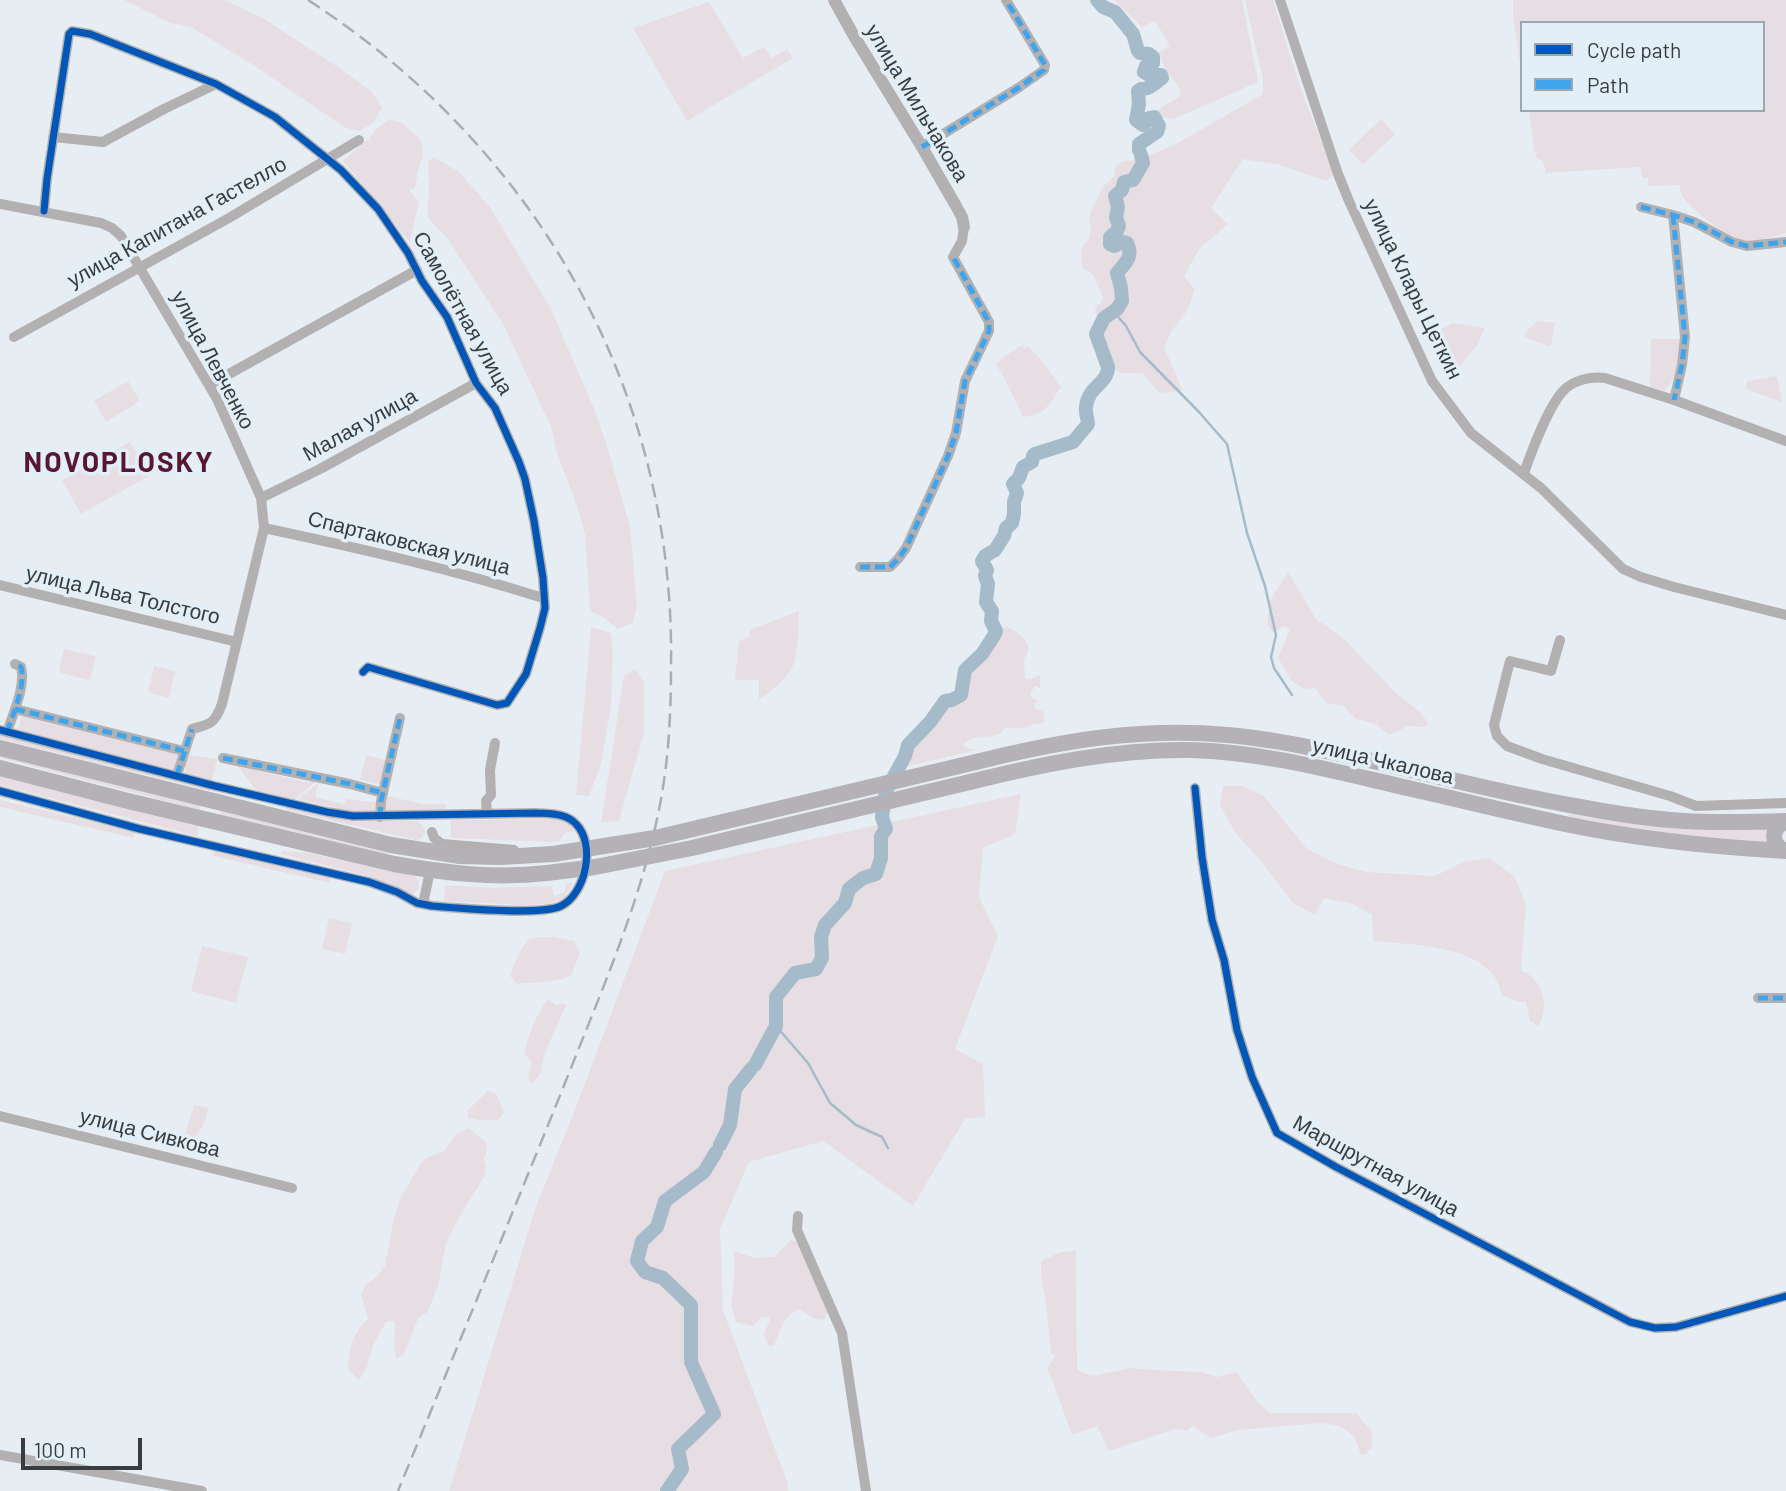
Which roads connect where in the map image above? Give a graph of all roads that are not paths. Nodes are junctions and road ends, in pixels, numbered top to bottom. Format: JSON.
{"nodes":[{"id":1,"x":834,"y":0,"type":"edge"},
{"id":2,"x":1006,"y":0,"type":"edge"},
{"id":3,"x":1280,"y":0,"type":"edge"},
{"id":4,"x":216,"y":84,"type":"junction"},
{"id":5,"x":54,"y":137,"type":"junction"},
{"id":6,"x":359,"y":139,"type":"dead end"},
{"id":7,"x":922,"y":147,"type":"junction"},
{"id":8,"x":328,"y":159,"type":"junction"},
{"id":9,"x":0,"y":204,"type":"edge"},
{"id":10,"x":1641,"y":207,"type":"dead end"},
{"id":11,"x":44,"y":211,"type":"junction"},
{"id":12,"x":1674,"y":215,"type":"junction"},
{"id":13,"x":964,"y":227,"type":"joint"},
{"id":14,"x":1786,"y":242,"type":"edge"},
{"id":15,"x":139,"y":266,"type":"junction"},
{"id":16,"x":417,"y":270,"type":"junction"},
{"id":17,"x":14,"y":337,"type":"dead end"},
{"id":18,"x":476,"y":383,"type":"junction"},
{"id":19,"x":209,"y":385,"type":"junction"},
{"id":20,"x":1674,"y":400,"type":"junction"},
{"id":21,"x":1786,"y":441,"type":"edge"},
{"id":22,"x":1524,"y":473,"type":"junction"},
{"id":23,"x":261,"y":498,"type":"junction"},
{"id":24,"x":264,"y":528,"type":"junction"},
{"id":25,"x":860,"y":567,"type":"dead end"},
{"id":26,"x":0,"y":585,"type":"edge"},
{"id":27,"x":543,"y":598,"type":"junction"},
{"id":28,"x":1786,"y":615,"type":"edge"},
{"id":29,"x":1560,"y":640,"type":"dead end"},
{"id":30,"x":237,"y":642,"type":"junction"},
{"id":31,"x":15,"y":664,"type":"dead end"},
{"id":32,"x":363,"y":672,"type":"dead end"},
{"id":33,"x":15,"y":709,"type":"junction"},
{"id":34,"x":400,"y":718,"type":"dead end"},
{"id":35,"x":2,"y":737,"type":"edge"},
{"id":36,"x":495,"y":743,"type":"dead end"},
{"id":37,"x":184,"y":751,"type":"junction"},
{"id":38,"x":223,"y":758,"type":"dead end"},
{"id":39,"x":0,"y":768,"type":"edge"},
{"id":40,"x":177,"y":775,"type":"junction"},
{"id":41,"x":1195,"y":788,"type":"dead end"},
{"id":42,"x":0,"y":791,"type":"edge"},
{"id":43,"x":383,"y":793,"type":"junction"},
{"id":44,"x":1786,"y":803,"type":"edge"},
{"id":45,"x":1696,"y":806,"type":"junction"},
{"id":46,"x":487,"y":814,"type":"junction"},
{"id":47,"x":432,"y":815,"type":"junction"},
{"id":48,"x":380,"y":817,"type":"junction"},
{"id":49,"x":1684,"y":821,"type":"junction"},
{"id":50,"x":1786,"y":821,"type":"edge"},
{"id":51,"x":432,"y":832,"type":"junction"},
{"id":52,"x":414,"y":848,"type":"junction"},
{"id":53,"x":1785,"y":851,"type":"edge"},
{"id":54,"x":553,"y":854,"type":"junction"},
{"id":55,"x":430,"y":871,"type":"junction"},
{"id":56,"x":423,"y":904,"type":"junction"},
{"id":57,"x":1758,"y":998,"type":"dead end"},
{"id":58,"x":1786,"y":998,"type":"edge"},
{"id":59,"x":0,"y":1116,"type":"edge"},
{"id":60,"x":292,"y":1188,"type":"dead end"},
{"id":61,"x":798,"y":1216,"type":"dead end"},
{"id":62,"x":1786,"y":1296,"type":"edge"},
{"id":63,"x":0,"y":1455,"type":"edge"},
{"id":64,"x":202,"y":1491,"type":"edge"},
{"id":65,"x":866,"y":1491,"type":"edge"}],
"edges":[{"from":1,"to":7,"type":"street","name":"улица Мильчакова"},
{"from":2,"to":7,"type":"street"},
{"from":3,"to":22,"type":"street","name":"улица Клары Цеткин"},
{"from":4,"to":5,"type":"street"},
{"from":4,"to":5,"type":"street","name":"Самолётная улица"},
{"from":4,"to":8,"type":"street","name":"Самолётная улица"},
{"from":5,"to":11,"type":"street"},
{"from":6,"to":8,"type":"street","name":"улица Капитана Гастелло"},
{"from":7,"to":13,"type":"street","name":"улица Мильчакова"},
{"from":8,"to":15,"type":"street","name":"улица Капитана Гастелло"},
{"from":8,"to":16,"type":"street","name":"Самолётная улица"},
{"from":9,"to":11,"type":"street","name":"улица Левченко"},
{"from":10,"to":12,"type":"street"},
{"from":11,"to":15,"type":"street","name":"улица Левченко"},
{"from":12,"to":14,"type":"street"},
{"from":12,"to":20,"type":"street"},
{"from":13,"to":25,"type":"street"},
{"from":15,"to":17,"type":"street","name":"улица Капитана Гастелло"},
{"from":15,"to":19,"type":"street","name":"улица Левченко"},
{"from":16,"to":18,"type":"street","name":"Самолётная улица"},
{"from":16,"to":19,"type":"street"},
{"from":18,"to":23,"type":"street","name":"Малая улица"},
{"from":18,"to":27,"type":"street","name":"Самолётная улица"},
{"from":19,"to":23,"type":"street","name":"улица Левченко"},
{"from":20,"to":21,"type":"street"},
{"from":20,"to":22,"type":"street"},
{"from":22,"to":28,"type":"street","name":"улица Клары Цеткин"},
{"from":23,"to":24,"type":"street","name":"улица Левченко"},
{"from":24,"to":27,"type":"street","name":"Спартаковская улица"},
{"from":24,"to":30,"type":"street","name":"улица Левченко"},
{"from":26,"to":30,"type":"street","name":"улица Льва Толстого"},
{"from":27,"to":32,"type":"street","name":"Самолётная улица"},
{"from":29,"to":45,"type":"street"},
{"from":30,"to":37,"type":"street","name":"улица Левченко"},
{"from":31,"to":33,"type":"street"},
{"from":33,"to":35,"type":"street"},
{"from":33,"to":37,"type":"street"},
{"from":34,"to":43,"type":"street"},
{"from":35,"to":40,"type":"street"},
{"from":35,"to":52,"type":"main road","name":"улица Чкалова"},
{"from":36,"to":46,"type":"street"},
{"from":37,"to":40,"type":"street","name":"улица Левченко"},
{"from":38,"to":43,"type":"street"},
{"from":39,"to":55,"type":"main road","name":"улица Чкалова"},
{"from":40,"to":48,"type":"street"},
{"from":41,"to":62,"type":"street","name":"Маршрутная улица"},
{"from":42,"to":56,"type":"street"},
{"from":43,"to":48,"type":"street"},
{"from":44,"to":45,"type":"street"},
{"from":45,"to":49,"type":"street"},
{"from":46,"to":47,"type":"street"},
{"from":46,"to":56,"type":"street"},
{"from":47,"to":48,"type":"street"},
{"from":47,"to":51,"type":"street"},
{"from":49,"to":50,"type":"main road","name":"улица Чкалова"},
{"from":49,"to":54,"type":"main road","name":"улица Чкалова","bridge":true},
{"from":50,"to":53,"type":"main road"},
{"from":51,"to":52,"type":"street"},
{"from":51,"to":54,"type":"street"},
{"from":52,"to":54,"type":"main road","name":"улица Чкалова"},
{"from":53,"to":55,"type":"main road","name":"улица Чкалова","bridge":true},
{"from":55,"to":56,"type":"street"},
{"from":57,"to":58,"type":"street"},
{"from":59,"to":60,"type":"street","name":"улица Сивкова"},
{"from":61,"to":65,"type":"street"},
{"from":63,"to":64,"type":"street"}]}
